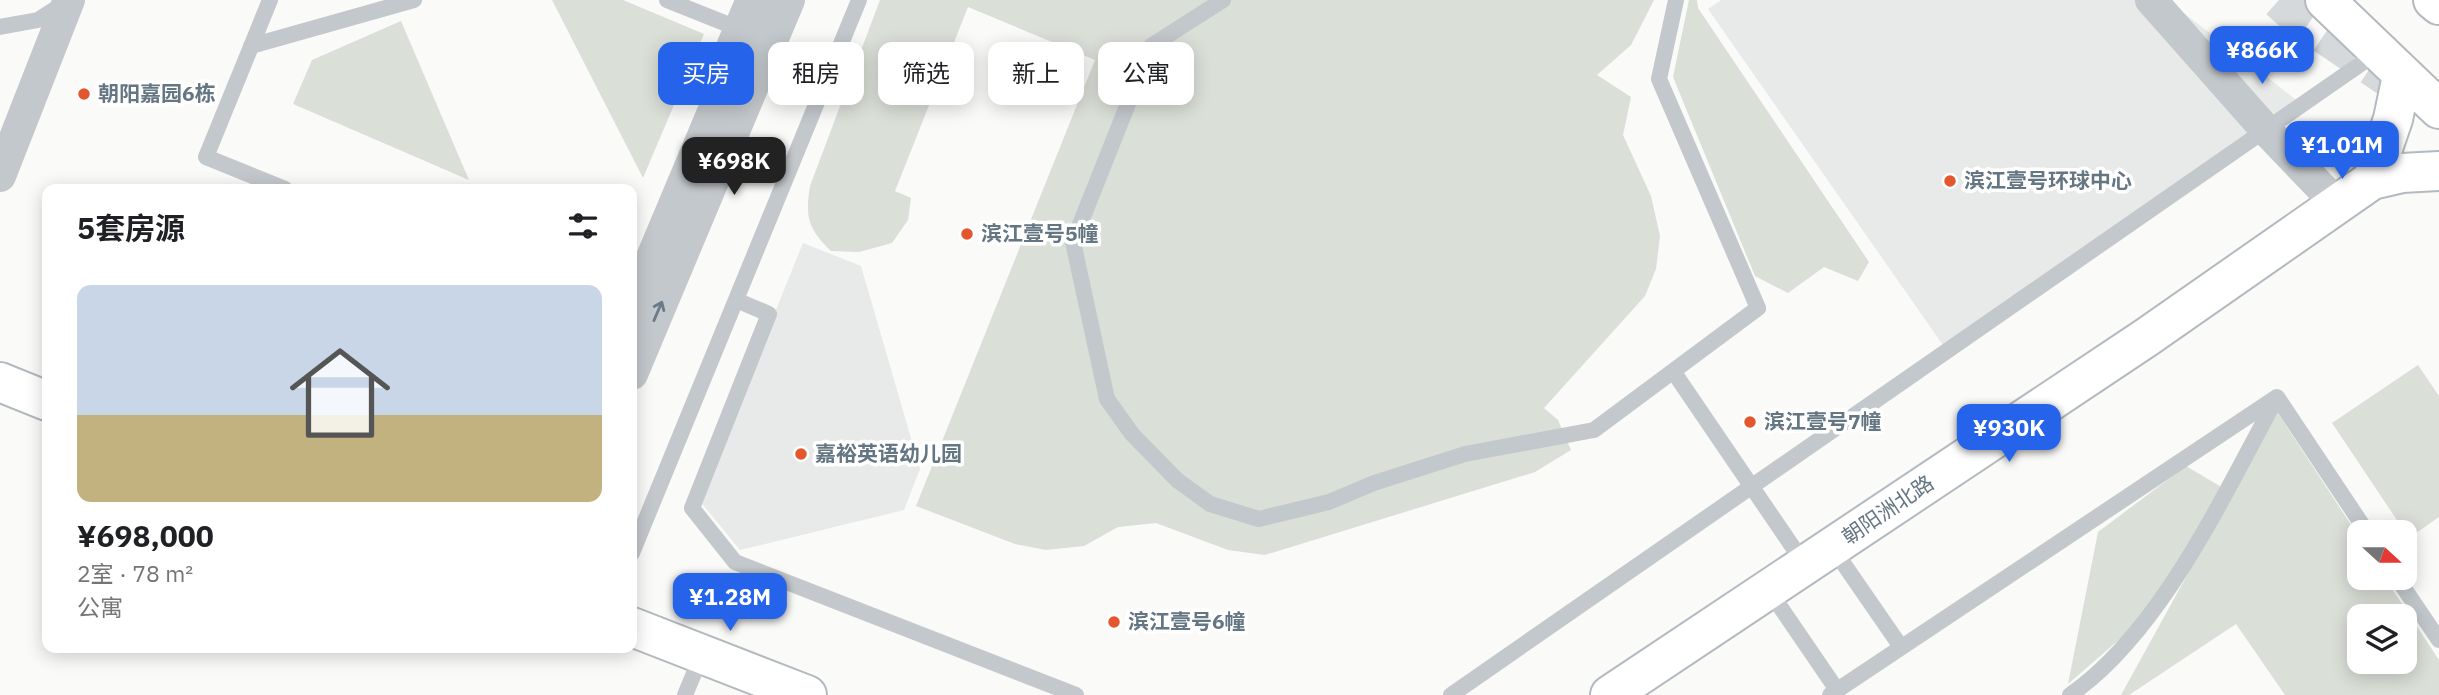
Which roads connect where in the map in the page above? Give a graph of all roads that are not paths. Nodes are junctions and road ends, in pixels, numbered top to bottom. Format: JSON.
{"nodes":[{"id":1,"x":270,"y":0,"type":"edge"},
{"id":2,"x":414,"y":0,"type":"edge"},
{"id":3,"x":667,"y":0,"type":"edge"},
{"id":4,"x":743,"y":0,"type":"edge"},
{"id":5,"x":760,"y":0,"type":"edge"},
{"id":6,"x":789,"y":0,"type":"edge"},
{"id":7,"x":859,"y":0,"type":"edge"},
{"id":8,"x":1223,"y":0,"type":"edge"},
{"id":9,"x":1676,"y":0,"type":"edge"},
{"id":10,"x":2151,"y":0,"type":"edge"},
{"id":11,"x":2325,"y":0,"type":"edge"},
{"id":12,"x":2433,"y":0,"type":"edge"},
{"id":13,"x":69,"y":1,"type":"edge"},
{"id":14,"x":2439,"y":5,"type":"edge"},
{"id":15,"x":732,"y":26,"type":"junction"},
{"id":16,"x":0,"y":27,"type":"edge"},
{"id":17,"x":251,"y":47,"type":"junction"},
{"id":18,"x":2388,"y":65,"type":"junction"},
{"id":19,"x":2439,"y":109,"type":"edge"},
{"id":20,"x":2266,"y":130,"type":"junction"},
{"id":21,"x":2439,"y":172,"type":"edge"},
{"id":22,"x":0,"y":176,"type":"edge"},
{"id":23,"x":2372,"y":180,"type":"junction"},
{"id":24,"x":273,"y":184,"type":"edge"},
{"id":25,"x":2337,"y":204,"type":"junction"},
{"id":26,"x":637,"y":260,"type":"edge"},
{"id":27,"x":637,"y":293,"type":"edge"},
{"id":28,"x":736,"y":300,"type":"junction"},
{"id":29,"x":637,"y":362,"type":"edge"},
{"id":30,"x":1673,"y":371,"type":"junction"},
{"id":31,"x":0,"y":382,"type":"edge"},
{"id":32,"x":42,"y":396,"type":"edge"},
{"id":33,"x":2277,"y":397,"type":"junction"},
{"id":34,"x":1752,"y":486,"type":"junction"},
{"id":35,"x":2359,"y":520,"type":"edge"},
{"id":36,"x":637,"y":541,"type":"edge"},
{"id":37,"x":1818,"y":556,"type":"junction"},
{"id":38,"x":1768,"y":589,"type":"junction"},
{"id":39,"x":2405,"y":590,"type":"edge"},
{"id":40,"x":637,"y":629,"type":"edge"},
{"id":41,"x":2439,"y":640,"type":"edge"},
{"id":42,"x":1901,"y":647,"type":"junction"},
{"id":43,"x":702,"y":654,"type":"junction"},
{"id":44,"x":1834,"y":692,"type":"edge"},
{"id":45,"x":685,"y":695,"type":"edge"},
{"id":46,"x":807,"y":695,"type":"edge"},
{"id":47,"x":1076,"y":695,"type":"edge"},
{"id":48,"x":1451,"y":695,"type":"edge"},
{"id":49,"x":1610,"y":695,"type":"edge"},
{"id":50,"x":2070,"y":695,"type":"edge"}],
"edges":[{"from":1,"to":17,"type":"lane"},
{"from":2,"to":17,"type":"lane"},
{"from":3,"to":15,"type":"lane"},
{"from":4,"to":15,"type":"lane"},
{"from":5,"to":27,"type":"street"},
{"from":29,"to":6,"type":"street","one_way":true},
{"from":7,"to":28,"type":"lane"},
{"from":8,"to":30,"type":"lane"},
{"from":9,"to":30,"type":"lane"},
{"from":10,"to":20,"type":"street"},
{"from":11,"to":18,"type":"main road"},
{"from":12,"to":14,"type":"main road"},
{"from":13,"to":16,"type":"lane"},
{"from":13,"to":22,"type":"street"},
{"from":15,"to":26,"type":"lane"},
{"from":17,"to":24,"type":"lane"},
{"from":18,"to":19,"type":"main road"},
{"from":18,"to":20,"type":"lane"},
{"from":18,"to":23,"type":"main road"},
{"from":20,"to":25,"type":"street"},
{"from":20,"to":34,"type":"lane"},
{"from":21,"to":23,"type":"main road","name":"朝阳洲北路"},
{"from":23,"to":25,"type":"main road","name":"朝阳洲北路"},
{"from":25,"to":37,"type":"main road","name":"朝阳洲北路"},
{"from":28,"to":36,"type":"lane"},
{"from":28,"to":47,"type":"lane"},
{"from":30,"to":34,"type":"lane"},
{"from":31,"to":32,"type":"main road"},
{"from":33,"to":35,"type":"lane"},
{"from":33,"to":42,"type":"lane"},
{"from":33,"to":50,"type":"lane"},
{"from":34,"to":37,"type":"lane"},
{"from":34,"to":48,"type":"lane"},
{"from":37,"to":38,"type":"main road","name":"朝阳洲北路"},
{"from":37,"to":42,"type":"lane"},
{"from":38,"to":44,"type":"lane"},
{"from":38,"to":49,"type":"main road","name":"朝阳洲北路"},
{"from":39,"to":41,"type":"lane"},
{"from":40,"to":43,"type":"main road"},
{"from":42,"to":44,"type":"lane"},
{"from":43,"to":45,"type":"lane"},
{"from":43,"to":46,"type":"main road"}]}
